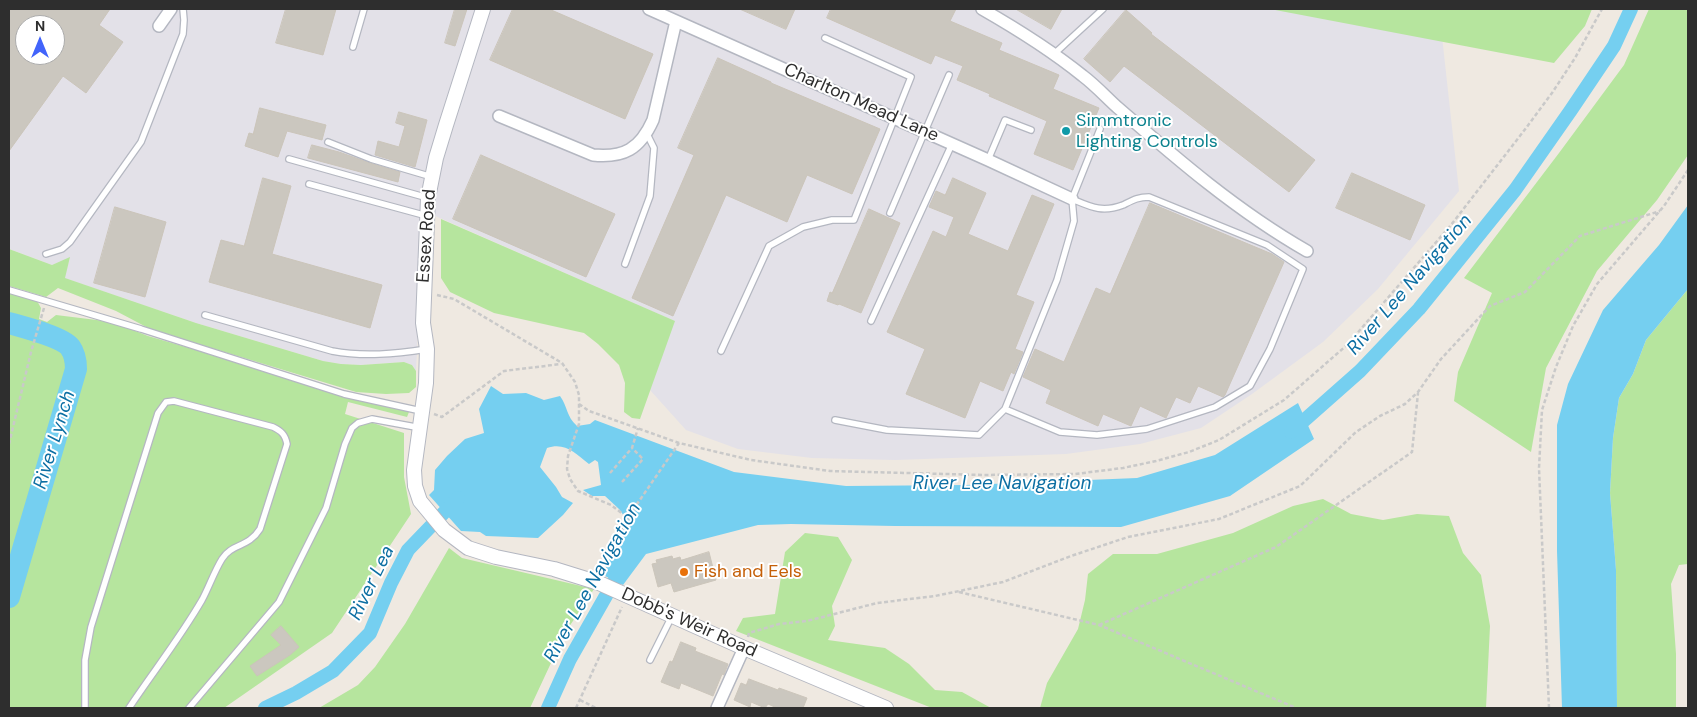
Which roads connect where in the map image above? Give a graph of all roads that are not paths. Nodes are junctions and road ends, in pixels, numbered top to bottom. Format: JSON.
{"nodes":[{"id":1,"x":171,"y":9,"type":"edge"},
{"id":2,"x":183,"y":9,"type":"edge"},
{"id":3,"x":364,"y":9,"type":"edge"},
{"id":4,"x":483,"y":9,"type":"edge"},
{"id":5,"x":982,"y":9,"type":"edge"},
{"id":6,"x":1103,"y":9,"type":"edge"},
{"id":7,"x":655,"y":10,"type":"edge"},
{"id":8,"x":676,"y":21,"type":"junction"},
{"id":9,"x":159,"y":26,"type":"dead end"},
{"id":10,"x":825,"y":38,"type":"dead end"},
{"id":11,"x":353,"y":47,"type":"dead end"},
{"id":12,"x":1054,"y":54,"type":"junction"},
{"id":13,"x":949,"y":75,"type":"dead end"},
{"id":14,"x":499,"y":116,"type":"dead end"},
{"id":15,"x":894,"y":118,"type":"junction"},
{"id":16,"x":1100,"y":129,"type":"dead end"},
{"id":17,"x":1031,"y":130,"type":"dead end"},
{"id":18,"x":925,"y":132,"type":"junction"},
{"id":19,"x":647,"y":134,"type":"junction"},
{"id":20,"x":328,"y":142,"type":"dead end"},
{"id":21,"x":952,"y":144,"type":"junction"},
{"id":22,"x":290,"y":159,"type":"dead end"},
{"id":23,"x":988,"y":160,"type":"junction"},
{"id":24,"x":432,"y":177,"type":"junction"},
{"id":25,"x":309,"y":184,"type":"dead end"},
{"id":26,"x":428,"y":198,"type":"junction"},
{"id":27,"x":1072,"y":199,"type":"junction"},
{"id":28,"x":890,"y":213,"type":"dead end"},
{"id":29,"x":427,"y":216,"type":"junction"},
{"id":30,"x":1307,"y":251,"type":"dead end"},
{"id":31,"x":46,"y":254,"type":"dead end"},
{"id":32,"x":625,"y":264,"type":"dead end"},
{"id":33,"x":9,"y":290,"type":"edge"},
{"id":34,"x":205,"y":315,"type":"dead end"},
{"id":35,"x":871,"y":321,"type":"dead end"},
{"id":36,"x":427,"y":349,"type":"junction"},
{"id":37,"x":721,"y":352,"type":"dead end"},
{"id":38,"x":1005,"y":408,"type":"junction"},
{"id":39,"x":423,"y":411,"type":"junction"},
{"id":40,"x":835,"y":420,"type":"dead end"},
{"id":41,"x":421,"y":428,"type":"junction"},
{"id":42,"x":414,"y":470,"type":"joint"},
{"id":43,"x":672,"y":616,"type":"junction"},
{"id":44,"x":744,"y":648,"type":"junction"},
{"id":45,"x":650,"y":660,"type":"dead end"},
{"id":46,"x":85,"y":708,"type":"edge"},
{"id":47,"x":129,"y":708,"type":"edge"},
{"id":48,"x":189,"y":708,"type":"edge"},
{"id":49,"x":717,"y":708,"type":"edge"},
{"id":50,"x":886,"y":708,"type":"edge"}],
"edges":[{"from":1,"to":9,"type":"street"},
{"from":2,"to":31,"type":"lane"},
{"from":3,"to":11,"type":"lane"},
{"from":4,"to":24,"type":"street","name":"Essex Road"},
{"from":5,"to":12,"type":"street"},
{"from":6,"to":12,"type":"lane"},
{"from":7,"to":8,"type":"street","name":"Charlton Mead Lane"},
{"from":8,"to":15,"type":"street","name":"Charlton Mead Lane"},
{"from":8,"to":19,"type":"street"},
{"from":10,"to":15,"type":"lane"},
{"from":12,"to":30,"type":"street"},
{"from":13,"to":18,"type":"lane"},
{"from":14,"to":19,"type":"street"},
{"from":15,"to":18,"type":"street","name":"Charlton Mead Lane"},
{"from":15,"to":37,"type":"lane"},
{"from":16,"to":27,"type":"lane"},
{"from":17,"to":23,"type":"lane"},
{"from":18,"to":21,"type":"street","name":"Charlton Mead Lane"},
{"from":18,"to":28,"type":"lane"},
{"from":19,"to":32,"type":"lane"},
{"from":20,"to":24,"type":"lane"},
{"from":21,"to":23,"type":"street","name":"Charlton Mead Lane"},
{"from":21,"to":35,"type":"lane"},
{"from":22,"to":26,"type":"lane"},
{"from":23,"to":27,"type":"street","name":"Charlton Mead Lane"},
{"from":24,"to":26,"type":"street","name":"Essex Road"},
{"from":25,"to":29,"type":"lane"},
{"from":26,"to":29,"type":"street","name":"Essex Road"},
{"from":27,"to":38,"type":"lane"},
{"from":27,"to":38,"type":"lane"},
{"from":29,"to":36,"type":"street","name":"Essex Road"},
{"from":33,"to":39,"type":"lane"},
{"from":34,"to":36,"type":"lane"},
{"from":36,"to":39,"type":"street","name":"Essex Road"},
{"from":38,"to":40,"type":"lane"},
{"from":39,"to":41,"type":"street","name":"Essex Road"},
{"from":41,"to":42,"type":"street","name":"Essex Road"},
{"from":41,"to":48,"type":"lane"},
{"from":42,"to":43,"type":"street","name":"Dobb's Weir Road"},
{"from":43,"to":44,"type":"street","name":"Dobb's Weir Road"},
{"from":43,"to":45,"type":"lane"},
{"from":44,"to":49,"type":"street"},
{"from":44,"to":50,"type":"street","name":"Dobb's Weir Road"},
{"from":46,"to":47,"type":"lane"}]}
